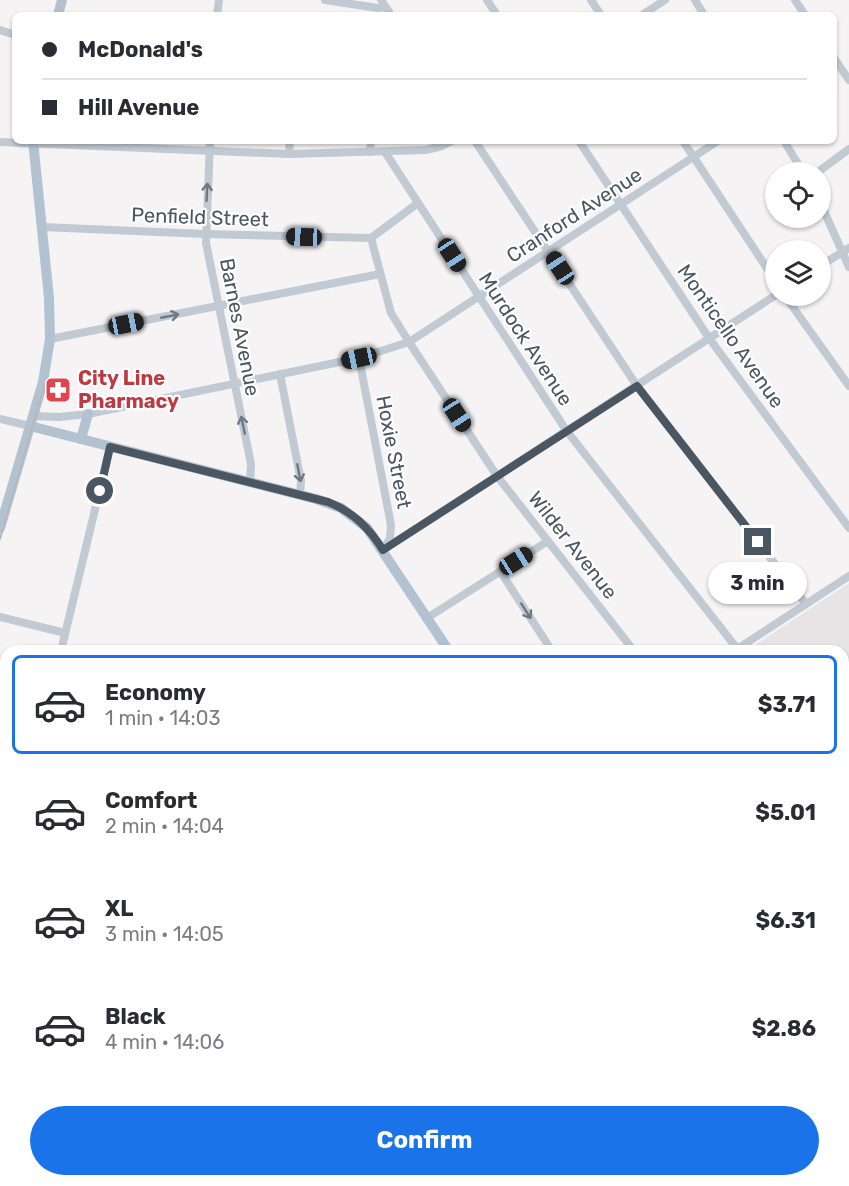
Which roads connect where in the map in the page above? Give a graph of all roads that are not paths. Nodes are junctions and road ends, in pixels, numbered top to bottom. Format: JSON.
{"nodes":[{"id":1,"x":325,"y":0,"type":"edge"},
{"id":2,"x":665,"y":0,"type":"edge"},
{"id":3,"x":383,"y":3,"type":"edge"},
{"id":4,"x":647,"y":12,"type":"edge"},
{"id":5,"x":837,"y":62,"type":"edge"},
{"id":6,"x":849,"y":80,"type":"edge"},
{"id":7,"x":33,"y":144,"type":"edge"},
{"id":8,"x":68,"y":144,"type":"edge"},
{"id":9,"x":210,"y":144,"type":"edge"},
{"id":10,"x":290,"y":144,"type":"edge"},
{"id":11,"x":371,"y":144,"type":"edge"},
{"id":12,"x":446,"y":144,"type":"edge"},
{"id":13,"x":477,"y":144,"type":"edge"},
{"id":14,"x":581,"y":144,"type":"edge"},
{"id":15,"x":685,"y":144,"type":"edge"},
{"id":16,"x":713,"y":144,"type":"edge"},
{"id":17,"x":786,"y":144,"type":"edge"},
{"id":18,"x":849,"y":148,"type":"edge"},
{"id":19,"x":209,"y":152,"type":"junction"},
{"id":20,"x":370,"y":152,"type":"junction"},
{"id":21,"x":385,"y":152,"type":"junction"},
{"id":22,"x":289,"y":154,"type":"junction"},
{"id":23,"x":693,"y":157,"type":"junction"},
{"id":24,"x":797,"y":162,"type":"edge"},
{"id":25,"x":831,"y":162,"type":"edge"},
{"id":26,"x":418,"y":203,"type":"junction"},
{"id":27,"x":621,"y":204,"type":"junction"},
{"id":28,"x":831,"y":222,"type":"edge"},
{"id":29,"x":42,"y":227,"type":"junction"},
{"id":30,"x":206,"y":234,"type":"junction"},
{"id":31,"x":371,"y":238,"type":"junction"},
{"id":32,"x":846,"y":250,"type":"edge"},
{"id":33,"x":548,"y":251,"type":"junction"},
{"id":34,"x":831,"y":259,"type":"edge"},
{"id":35,"x":765,"y":265,"type":"edge"},
{"id":36,"x":849,"y":267,"type":"edge"},
{"id":37,"x":380,"y":274,"type":"junction"},
{"id":38,"x":479,"y":297,"type":"junction"},
{"id":39,"x":765,"y":302,"type":"edge"},
{"id":40,"x":219,"y":306,"type":"junction"},
{"id":41,"x":792,"y":306,"type":"edge"},
{"id":42,"x":709,"y":338,"type":"junction"},
{"id":43,"x":50,"y":339,"type":"junction"},
{"id":44,"x":409,"y":342,"type":"junction"},
{"id":45,"x":359,"y":358,"type":"junction"},
{"id":46,"x":280,"y":374,"type":"junction"},
{"id":47,"x":234,"y":383,"type":"junction"},
{"id":48,"x":637,"y":386,"type":"junction"},
{"id":49,"x":849,"y":386,"type":"edge"},
{"id":50,"x":88,"y":414,"type":"junction"},
{"id":51,"x":0,"y":419,"type":"edge"},
{"id":52,"x":31,"y":421,"type":"junction"},
{"id":53,"x":566,"y":430,"type":"junction"},
{"id":54,"x":81,"y":440,"type":"junction"},
{"id":55,"x":110,"y":447,"type":"junction"},
{"id":56,"x":497,"y":476,"type":"junction"},
{"id":57,"x":250,"y":483,"type":"junction"},
{"id":58,"x":300,"y":495,"type":"junction"},
{"id":59,"x":0,"y":528,"type":"edge"},
{"id":60,"x":849,"y":528,"type":"edge"},
{"id":61,"x":548,"y":541,"type":"junction"},
{"id":62,"x":383,"y":550,"type":"junction"},
{"id":63,"x":500,"y":571,"type":"junction"},
{"id":64,"x":849,"y":576,"type":"edge"},
{"id":65,"x":806,"y":604,"type":"junction"},
{"id":66,"x":0,"y":617,"type":"edge"},
{"id":67,"x":427,"y":618,"type":"junction"},
{"id":68,"x":65,"y":633,"type":"junction"},
{"id":69,"x":62,"y":645,"type":"edge"},
{"id":70,"x":444,"y":645,"type":"edge"},
{"id":71,"x":548,"y":645,"type":"edge"},
{"id":72,"x":629,"y":645,"type":"edge"},
{"id":73,"x":733,"y":645,"type":"edge"},
{"id":74,"x":744,"y":645,"type":"edge"}],
"edges":[{"from":1,"to":3,"type":"street"},
{"from":2,"to":4,"type":"street"},
{"from":5,"to":6,"type":"street"},
{"from":7,"to":29,"type":"main road"},
{"from":8,"to":19,"type":"street"},
{"from":9,"to":19,"type":"street","name":"Barnes Avenue"},
{"from":10,"to":22,"type":"street"},
{"from":11,"to":20,"type":"street"},
{"from":12,"to":21,"type":"street"},
{"from":13,"to":33,"type":"street"},
{"from":14,"to":27,"type":"street","name":"Monticello Avenue"},
{"from":15,"to":23,"type":"street"},
{"from":16,"to":23,"type":"street","name":"Cranford Avenue"},
{"from":17,"to":24,"type":"street"},
{"from":18,"to":25,"type":"street"},
{"from":19,"to":22,"type":"street"},
{"from":30,"to":19,"type":"street","name":"Barnes Avenue","one_way":true},
{"from":20,"to":21,"type":"street"},
{"from":20,"to":22,"type":"street"},
{"from":21,"to":26,"type":"street","name":"Murdock Avenue"},
{"from":23,"to":27,"type":"street","name":"Cranford Avenue"},
{"from":23,"to":35,"type":"street"},
{"from":26,"to":31,"type":"street"},
{"from":26,"to":38,"type":"street","name":"Murdock Avenue"},
{"from":27,"to":33,"type":"street","name":"Cranford Avenue"},
{"from":27,"to":42,"type":"street","name":"Monticello Avenue"},
{"from":28,"to":32,"type":"street"},
{"from":29,"to":30,"type":"street","name":"Penfield Street"},
{"from":29,"to":43,"type":"main road"},
{"from":30,"to":31,"type":"street","name":"Penfield Street"},
{"from":30,"to":40,"type":"street","name":"Barnes Avenue"},
{"from":31,"to":37,"type":"street","name":"Wilder Avenue"},
{"from":32,"to":34,"type":"street"},
{"from":32,"to":36,"type":"street"},
{"from":33,"to":38,"type":"street","name":"Cranford Avenue"},
{"from":33,"to":48,"type":"street"},
{"from":37,"to":40,"type":"street"},
{"from":37,"to":44,"type":"street","name":"Wilder Avenue"},
{"from":38,"to":44,"type":"street","name":"Cranford Avenue"},
{"from":38,"to":53,"type":"street","name":"Murdock Avenue"},
{"from":39,"to":42,"type":"street"},
{"from":43,"to":40,"type":"street","one_way":true},
{"from":40,"to":47,"type":"street","name":"Barnes Avenue"},
{"from":41,"to":49,"type":"street"},
{"from":42,"to":48,"type":"street"},
{"from":42,"to":60,"type":"street","name":"Monticello Avenue"},
{"from":43,"to":52,"type":"main road"},
{"from":44,"to":45,"type":"street","name":"Cranford Avenue"},
{"from":44,"to":56,"type":"street","name":"Wilder Avenue"},
{"from":45,"to":46,"type":"street","name":"Cranford Avenue"},
{"from":45,"to":62,"type":"street","name":"Hoxie Street"},
{"from":46,"to":47,"type":"street","name":"Cranford Avenue"},
{"from":46,"to":58,"type":"street","one_way":true},
{"from":47,"to":50,"type":"street","name":"Cranford Avenue"},
{"from":57,"to":47,"type":"street","name":"Barnes Avenue","one_way":true},
{"from":48,"to":53,"type":"street"},
{"from":48,"to":65,"type":"street"},
{"from":50,"to":52,"type":"street","name":"Cranford Avenue"},
{"from":50,"to":54,"type":"main road"},
{"from":51,"to":52,"type":"street","name":"Cranford Avenue"},
{"from":52,"to":54,"type":"main road"},
{"from":52,"to":59,"type":"main road"},
{"from":53,"to":56,"type":"street"},
{"from":53,"to":73,"type":"street","name":"Murdock Avenue"},
{"from":54,"to":55,"type":"main road"},
{"from":55,"to":57,"type":"main road"},
{"from":55,"to":68,"type":"street"},
{"from":56,"to":61,"type":"street","name":"Wilder Avenue"},
{"from":56,"to":62,"type":"street"},
{"from":57,"to":58,"type":"main road"},
{"from":58,"to":62,"type":"main road"},
{"from":61,"to":63,"type":"street"},
{"from":61,"to":72,"type":"street","name":"Wilder Avenue"},
{"from":62,"to":67,"type":"main road"},
{"from":63,"to":67,"type":"street"},
{"from":63,"to":71,"type":"street","one_way":true},
{"from":64,"to":65,"type":"street"},
{"from":65,"to":74,"type":"street"},
{"from":66,"to":68,"type":"street"},
{"from":67,"to":70,"type":"main road"},
{"from":68,"to":69,"type":"street"}]}
